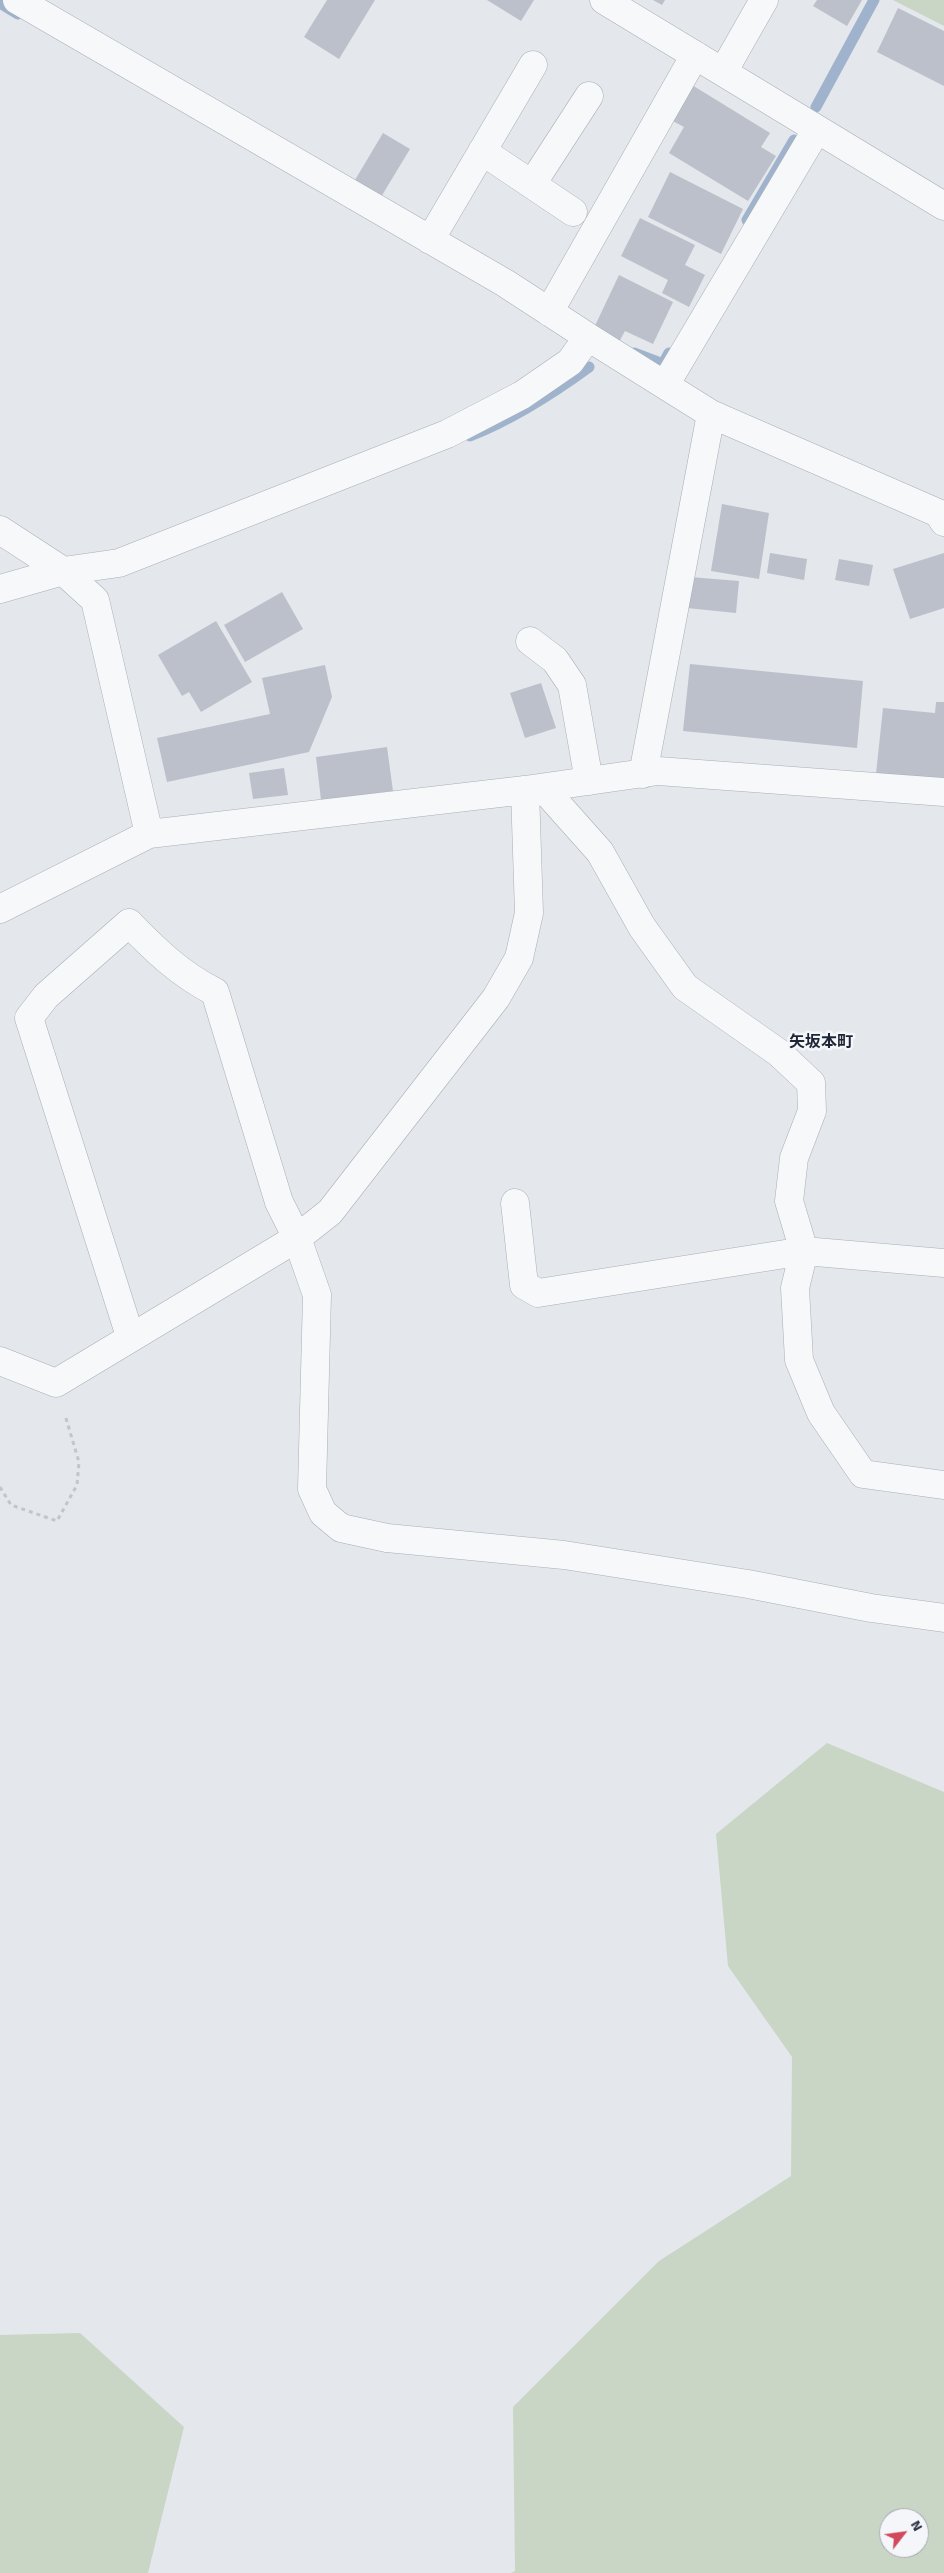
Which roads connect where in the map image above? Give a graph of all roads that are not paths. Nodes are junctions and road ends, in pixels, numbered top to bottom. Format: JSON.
{"nodes":[{"id":1,"x":17,"y":0,"type":"edge"},
{"id":2,"x":604,"y":0,"type":"edge"},
{"id":3,"x":764,"y":0,"type":"edge"},
{"id":4,"x":695,"y":55,"type":"junction"},
{"id":5,"x":533,"y":65,"type":"dead end"},
{"id":6,"x":724,"y":72,"type":"junction"},
{"id":7,"x":589,"y":96,"type":"dead end"},
{"id":8,"x":817,"y":129,"type":"junction"},
{"id":9,"x":482,"y":151,"type":"junction"},
{"id":10,"x":532,"y":184,"type":"junction"},
{"id":11,"x":944,"y":206,"type":"edge"},
{"id":12,"x":573,"y":212,"type":"dead end"},
{"id":13,"x":430,"y":240,"type":"junction"},
{"id":14,"x":549,"y":312,"type":"junction"},
{"id":15,"x":588,"y":337,"type":"junction"},
{"id":16,"x":666,"y":385,"type":"junction"},
{"id":17,"x":711,"y":414,"type":"junction"},
{"id":18,"x":944,"y":522,"type":"edge"},
{"id":19,"x":0,"y":530,"type":"edge"},
{"id":20,"x":63,"y":571,"type":"junction"},
{"id":21,"x":0,"y":589,"type":"edge"},
{"id":22,"x":530,"y":641,"type":"dead end"},
{"id":23,"x":643,"y":774,"type":"junction"},
{"id":24,"x":589,"y":781,"type":"junction"},
{"id":25,"x":534,"y":789,"type":"junction"},
{"id":26,"x":944,"y":792,"type":"edge"},
{"id":27,"x":149,"y":834,"type":"junction"},
{"id":28,"x":0,"y":909,"type":"edge"},
{"id":29,"x":515,"y":1203,"type":"dead end"},
{"id":30,"x":297,"y":1238,"type":"junction"},
{"id":31,"x":804,"y":1251,"type":"junction"},
{"id":32,"x":944,"y":1263,"type":"edge"},
{"id":33,"x":130,"y":1336,"type":"junction"},
{"id":34,"x":0,"y":1361,"type":"edge"},
{"id":35,"x":943,"y":1485,"type":"dead end"},
{"id":36,"x":944,"y":1618,"type":"edge"}],
"edges":[{"from":1,"to":13,"type":"street"},
{"from":2,"to":4,"type":"street"},
{"from":3,"to":6,"type":"street"},
{"from":4,"to":6,"type":"street"},
{"from":4,"to":14,"type":"street"},
{"from":5,"to":9,"type":"street"},
{"from":6,"to":8,"type":"street"},
{"from":7,"to":10,"type":"street"},
{"from":8,"to":11,"type":"street"},
{"from":8,"to":16,"type":"street"},
{"from":9,"to":10,"type":"street"},
{"from":9,"to":13,"type":"street"},
{"from":10,"to":12,"type":"street"},
{"from":13,"to":14,"type":"street"},
{"from":14,"to":15,"type":"street"},
{"from":15,"to":16,"type":"street"},
{"from":15,"to":20,"type":"street"},
{"from":16,"to":17,"type":"street"},
{"from":17,"to":18,"type":"street"},
{"from":17,"to":23,"type":"street"},
{"from":19,"to":20,"type":"street"},
{"from":20,"to":21,"type":"street"},
{"from":20,"to":27,"type":"street"},
{"from":22,"to":24,"type":"street"},
{"from":23,"to":24,"type":"street"},
{"from":23,"to":26,"type":"street"},
{"from":24,"to":25,"type":"street"},
{"from":25,"to":27,"type":"street"},
{"from":25,"to":30,"type":"street"},
{"from":25,"to":31,"type":"street"},
{"from":27,"to":28,"type":"street"},
{"from":29,"to":31,"type":"street"},
{"from":30,"to":33,"type":"street"},
{"from":30,"to":33,"type":"street"},
{"from":30,"to":36,"type":"street"},
{"from":31,"to":32,"type":"street"},
{"from":31,"to":35,"type":"street"},
{"from":33,"to":34,"type":"street"}]}
